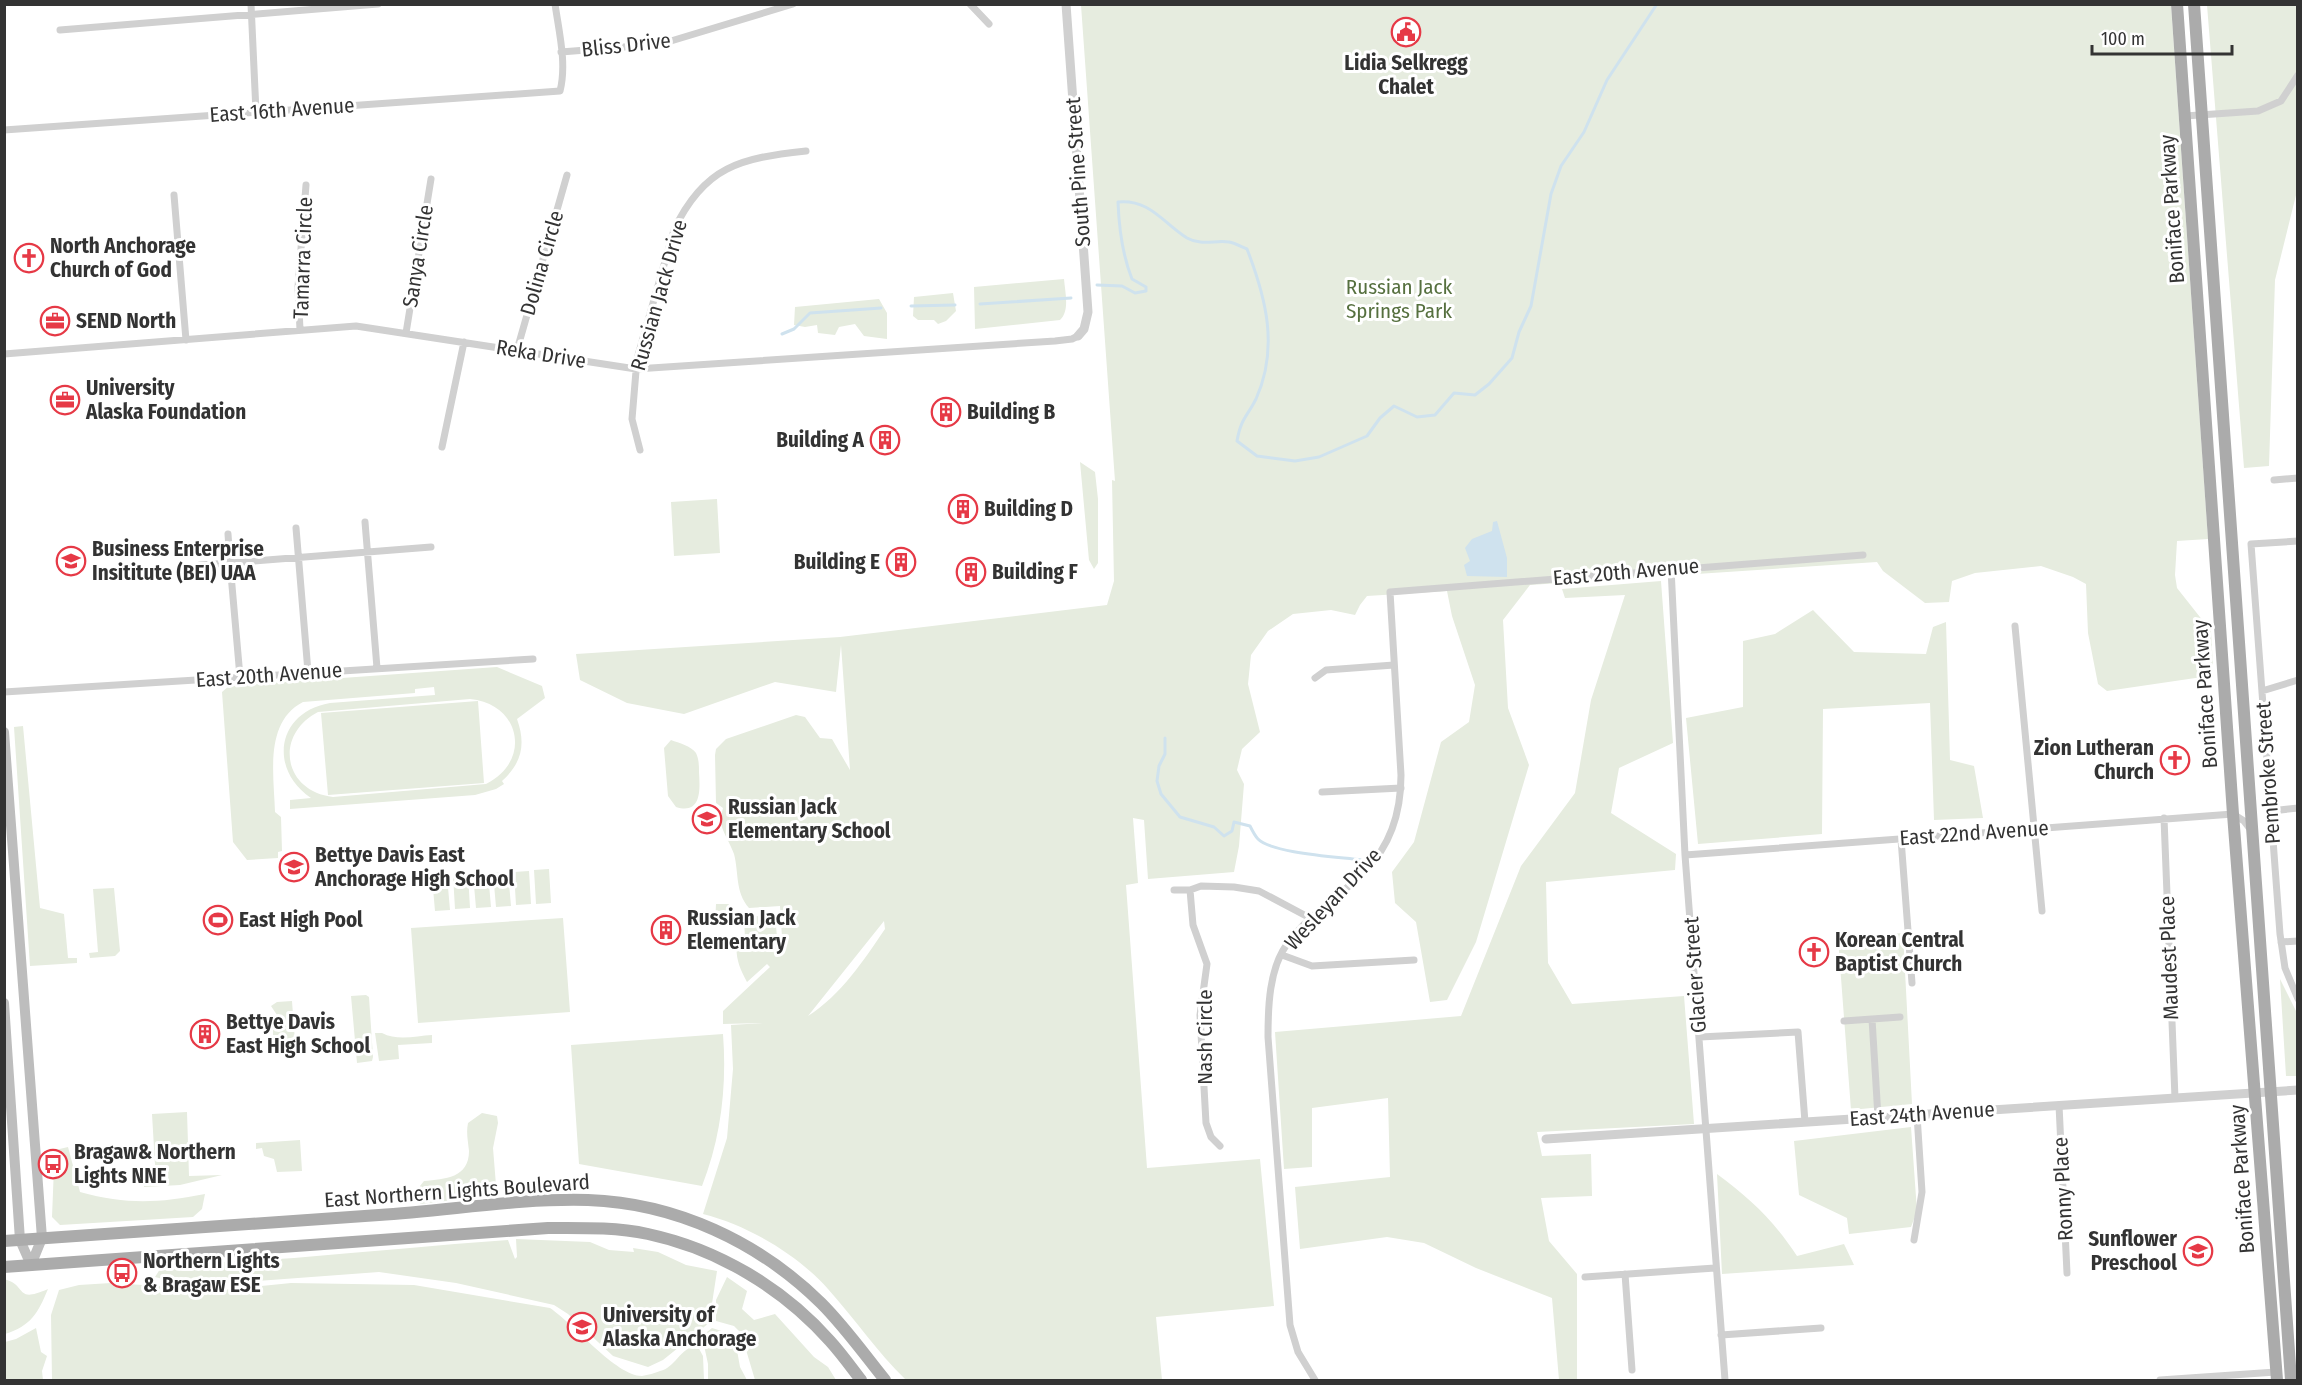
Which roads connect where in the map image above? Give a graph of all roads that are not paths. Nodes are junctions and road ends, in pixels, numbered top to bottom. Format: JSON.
{"nodes":[{"id":1,"x":250,"y":4,"type":"edge"},
{"id":2,"x":378,"y":4,"type":"edge"},
{"id":3,"x":555,"y":4,"type":"edge"},
{"id":4,"x":793,"y":4,"type":"edge"},
{"id":5,"x":970,"y":4,"type":"edge"},
{"id":6,"x":1066,"y":4,"type":"edge"},
{"id":7,"x":2177,"y":4,"type":"edge"},
{"id":8,"x":2194,"y":4,"type":"edge"},
{"id":9,"x":251,"y":14,"type":"junction"},
{"id":10,"x":989,"y":24,"type":"dead end"},
{"id":11,"x":60,"y":30,"type":"dead end"},
{"id":12,"x":561,"y":52,"type":"junction"},
{"id":13,"x":2298,"y":75,"type":"edge"},
{"id":14,"x":256,"y":112,"type":"junction"},
{"id":15,"x":2185,"y":116,"type":"junction"},
{"id":16,"x":2202,"y":116,"type":"junction"},
{"id":17,"x":4,"y":130,"type":"edge"},
{"id":18,"x":806,"y":151,"type":"dead end"},
{"id":19,"x":567,"y":175,"type":"dead end"},
{"id":20,"x":431,"y":179,"type":"dead end"},
{"id":21,"x":306,"y":185,"type":"dead end"},
{"id":22,"x":174,"y":195,"type":"dead end"},
{"id":23,"x":300,"y":330,"type":"junction"},
{"id":24,"x":406,"y":333,"type":"junction"},
{"id":25,"x":1078,"y":336,"type":"joint"},
{"id":26,"x":186,"y":340,"type":"junction"},
{"id":27,"x":464,"y":342,"type":"junction"},
{"id":28,"x":517,"y":350,"type":"junction"},
{"id":29,"x":4,"y":354,"type":"edge"},
{"id":30,"x":636,"y":369,"type":"junction"},
{"id":31,"x":442,"y":447,"type":"dead end"},
{"id":32,"x":640,"y":450,"type":"dead end"},
{"id":33,"x":2298,"y":478,"type":"edge"},
{"id":34,"x":2274,"y":480,"type":"dead end"},
{"id":35,"x":365,"y":522,"type":"dead end"},
{"id":36,"x":296,"y":528,"type":"dead end"},
{"id":37,"x":228,"y":534,"type":"dead end"},
{"id":38,"x":2298,"y":541,"type":"edge"},
{"id":39,"x":431,"y":547,"type":"dead end"},
{"id":40,"x":368,"y":552,"type":"junction"},
{"id":41,"x":1863,"y":555,"type":"dead end"},
{"id":42,"x":298,"y":557,"type":"junction"},
{"id":43,"x":230,"y":563,"type":"junction"},
{"id":44,"x":200,"y":565,"type":"dead end"},
{"id":45,"x":1671,"y":568,"type":"junction"},
{"id":46,"x":1390,"y":592,"type":"joint"},
{"id":47,"x":2015,"y":626,"type":"dead end"},
{"id":48,"x":533,"y":659,"type":"dead end"},
{"id":49,"x":1394,"y":665,"type":"junction"},
{"id":50,"x":377,"y":668,"type":"junction"},
{"id":51,"x":308,"y":672,"type":"junction"},
{"id":52,"x":240,"y":677,"type":"junction"},
{"id":53,"x":1316,"y":678,"type":"dead end"},
{"id":54,"x":2298,"y":680,"type":"edge"},
{"id":55,"x":2262,"y":691,"type":"junction"},
{"id":56,"x":4,"y":692,"type":"edge"},
{"id":57,"x":4,"y":732,"type":"edge"},
{"id":58,"x":1401,"y":788,"type":"junction"},
{"id":59,"x":1322,"y":792,"type":"dead end"},
{"id":60,"x":2298,"y":808,"type":"edge"},
{"id":61,"x":2271,"y":812,"type":"junction"},
{"id":62,"x":2233,"y":814,"type":"junction"},
{"id":63,"x":2164,"y":818,"type":"junction"},
{"id":64,"x":2036,"y":829,"type":"junction"},
{"id":65,"x":2253,"y":834,"type":"junction"},
{"id":66,"x":1901,"y":839,"type":"junction"},
{"id":67,"x":1685,"y":855,"type":"junction"},
{"id":68,"x":1174,"y":890,"type":"dead end"},
{"id":69,"x":1190,"y":890,"type":"junction"},
{"id":70,"x":2042,"y":911,"type":"dead end"},
{"id":71,"x":1310,"y":918,"type":"junction"},
{"id":72,"x":2298,"y":941,"type":"edge"},
{"id":73,"x":2281,"y":942,"type":"junction"},
{"id":74,"x":1282,"y":955,"type":"junction"},
{"id":75,"x":1414,"y":960,"type":"dead end"},
{"id":76,"x":1912,"y":983,"type":"dead end"},
{"id":77,"x":2298,"y":999,"type":"edge"},
{"id":78,"x":4,"y":1003,"type":"edge"},
{"id":79,"x":1900,"y":1017,"type":"dead end"},
{"id":80,"x":1872,"y":1019,"type":"junction"},
{"id":81,"x":1844,"y":1021,"type":"dead end"},
{"id":82,"x":1700,"y":1037,"type":"junction"},
{"id":83,"x":2298,"y":1090,"type":"edge"},
{"id":84,"x":2271,"y":1091,"type":"junction"},
{"id":85,"x":2254,"y":1093,"type":"junction"},
{"id":86,"x":2175,"y":1098,"type":"junction"},
{"id":87,"x":2059,"y":1105,"type":"junction"},
{"id":88,"x":1917,"y":1115,"type":"junction"},
{"id":89,"x":1878,"y":1117,"type":"junction"},
{"id":90,"x":1805,"y":1122,"type":"junction"},
{"id":91,"x":1707,"y":1129,"type":"junction"},
{"id":92,"x":1546,"y":1139,"type":"dead end"},
{"id":93,"x":1220,"y":1146,"type":"dead end"},
{"id":94,"x":42,"y":1238,"type":"junction"},
{"id":95,"x":20,"y":1240,"type":"junction"},
{"id":96,"x":1914,"y":1240,"type":"dead end"},
{"id":97,"x":4,"y":1241,"type":"edge"},
{"id":98,"x":31,"y":1265,"type":"junction"},
{"id":99,"x":4,"y":1267,"type":"edge"},
{"id":100,"x":1715,"y":1268,"type":"junction"},
{"id":101,"x":2067,"y":1273,"type":"dead end"},
{"id":102,"x":1625,"y":1274,"type":"junction"},
{"id":103,"x":1585,"y":1277,"type":"dead end"},
{"id":104,"x":1821,"y":1328,"type":"dead end"},
{"id":105,"x":1721,"y":1335,"type":"junction"},
{"id":106,"x":2292,"y":1339,"type":"edge"},
{"id":107,"x":1632,"y":1370,"type":"dead end"},
{"id":108,"x":2277,"y":1376,"type":"edge"},
{"id":109,"x":861,"y":1380,"type":"edge"},
{"id":110,"x":885,"y":1380,"type":"edge"},
{"id":111,"x":1315,"y":1380,"type":"edge"},
{"id":112,"x":1725,"y":1380,"type":"edge"},
{"id":113,"x":2160,"y":1380,"type":"edge"},
{"id":114,"x":2291,"y":1380,"type":"edge"}],
"edges":[{"from":1,"to":9,"type":"street"},
{"from":2,"to":9,"type":"street"},
{"from":3,"to":12,"type":"street"},
{"from":4,"to":12,"type":"street","name":"Bliss Drive"},
{"from":5,"to":10,"type":"street"},
{"from":6,"to":25,"type":"street","name":"South Pine Street"},
{"from":7,"to":15,"type":"main road","name":"Boniface Parkway"},
{"from":8,"to":16,"type":"main road","name":"Boniface Parkway"},
{"from":9,"to":11,"type":"street"},
{"from":9,"to":14,"type":"street"},
{"from":12,"to":14,"type":"street","name":"East 16th Avenue"},
{"from":13,"to":16,"type":"street"},
{"from":14,"to":17,"type":"street","name":"East 16th Avenue"},
{"from":15,"to":16,"type":"street"},
{"from":15,"to":62,"type":"main road","name":"Boniface Parkway"},
{"from":16,"to":65,"type":"main road","name":"Boniface Parkway"},
{"from":18,"to":30,"type":"street","name":"Russian Jack Drive"},
{"from":19,"to":28,"type":"street","name":"Dolina Circle"},
{"from":20,"to":24,"type":"street","name":"Sanya Circle"},
{"from":21,"to":23,"type":"street","name":"Tamarra Circle"},
{"from":22,"to":26,"type":"street"},
{"from":23,"to":24,"type":"street","name":"Reka Drive"},
{"from":23,"to":26,"type":"street","name":"Reka Drive"},
{"from":24,"to":27,"type":"street","name":"Reka Drive"},
{"from":25,"to":30,"type":"street","name":"Reka Drive"},
{"from":26,"to":29,"type":"street","name":"Reka Drive"},
{"from":27,"to":28,"type":"street","name":"Reka Drive"},
{"from":27,"to":31,"type":"street"},
{"from":28,"to":30,"type":"street","name":"Reka Drive"},
{"from":30,"to":32,"type":"street","name":"Russian Jack Drive"},
{"from":33,"to":34,"type":"street"},
{"from":35,"to":40,"type":"street"},
{"from":36,"to":42,"type":"street"},
{"from":37,"to":43,"type":"street"},
{"from":38,"to":55,"type":"street","name":"Pembroke Street"},
{"from":39,"to":40,"type":"street"},
{"from":40,"to":42,"type":"street"},
{"from":40,"to":50,"type":"street"},
{"from":41,"to":45,"type":"street","name":"East 20th Avenue"},
{"from":42,"to":43,"type":"street"},
{"from":42,"to":51,"type":"street"},
{"from":43,"to":44,"type":"street"},
{"from":43,"to":52,"type":"street"},
{"from":45,"to":46,"type":"street","name":"East 20th Avenue"},
{"from":45,"to":67,"type":"street","name":"Glacier Street"},
{"from":46,"to":49,"type":"street","name":"Wesleyan Drive"},
{"from":47,"to":64,"type":"street"},
{"from":48,"to":50,"type":"street","name":"East 20th Avenue"},
{"from":49,"to":53,"type":"street"},
{"from":49,"to":58,"type":"street","name":"Wesleyan Drive"},
{"from":50,"to":51,"type":"street","name":"East 20th Avenue"},
{"from":51,"to":52,"type":"street","name":"East 20th Avenue"},
{"from":52,"to":56,"type":"street","name":"East 20th Avenue"},
{"from":54,"to":55,"type":"street"},
{"from":55,"to":61,"type":"street","name":"Pembroke Street"},
{"from":57,"to":94,"type":"main road"},
{"from":58,"to":59,"type":"street"},
{"from":58,"to":71,"type":"street","name":"Wesleyan Drive"},
{"from":60,"to":61,"type":"street"},
{"from":61,"to":73,"type":"street","name":"Pembroke Street"},
{"from":62,"to":63,"type":"street","name":"East 22nd Avenue"},
{"from":62,"to":65,"type":"street"},
{"from":62,"to":85,"type":"main road","name":"Boniface Parkway"},
{"from":63,"to":64,"type":"street","name":"East 22nd Avenue"},
{"from":63,"to":86,"type":"street","name":"Maudest Place"},
{"from":64,"to":66,"type":"street","name":"East 22nd Avenue"},
{"from":64,"to":70,"type":"street"},
{"from":65,"to":84,"type":"main road","name":"Boniface Parkway"},
{"from":66,"to":67,"type":"street","name":"East 22nd Avenue"},
{"from":66,"to":76,"type":"street"},
{"from":67,"to":82,"type":"street","name":"Glacier Street"},
{"from":68,"to":69,"type":"street"},
{"from":69,"to":71,"type":"street"},
{"from":69,"to":93,"type":"street","name":"Nash Circle"},
{"from":71,"to":74,"type":"street","name":"Wesleyan Drive"},
{"from":72,"to":73,"type":"street"},
{"from":73,"to":77,"type":"street","name":"Pembroke Street"},
{"from":74,"to":75,"type":"street"},
{"from":74,"to":111,"type":"street","name":"Wesleyan Drive"},
{"from":78,"to":95,"type":"main road"},
{"from":79,"to":80,"type":"street"},
{"from":80,"to":81,"type":"street"},
{"from":80,"to":89,"type":"street"},
{"from":82,"to":90,"type":"street"},
{"from":82,"to":91,"type":"street","name":"Glacier Street"},
{"from":83,"to":84,"type":"street","name":"East 24th Avenue"},
{"from":84,"to":85,"type":"street","name":"East 24th Avenue"},
{"from":84,"to":106,"type":"main road","name":"Boniface Parkway"},
{"from":85,"to":86,"type":"street","name":"East 24th Avenue"},
{"from":85,"to":108,"type":"main road","name":"Boniface Parkway"},
{"from":86,"to":87,"type":"street","name":"East 24th Avenue"},
{"from":87,"to":88,"type":"street","name":"East 24th Avenue"},
{"from":87,"to":101,"type":"street","name":"Ronny Place"},
{"from":88,"to":89,"type":"street","name":"East 24th Avenue"},
{"from":88,"to":96,"type":"street"},
{"from":89,"to":90,"type":"street","name":"East 24th Avenue"},
{"from":90,"to":91,"type":"street","name":"East 24th Avenue"},
{"from":91,"to":92,"type":"street","name":"East 24th Avenue"},
{"from":91,"to":100,"type":"street","name":"Glacier Street"},
{"from":94,"to":95,"type":"main road","name":"East Northern Lights Boulevard"},
{"from":94,"to":98,"type":"main road"},
{"from":94,"to":110,"type":"main road","name":"East Northern Lights Boulevard"},
{"from":95,"to":97,"type":"main road","name":"East Northern Lights Boulevard"},
{"from":95,"to":98,"type":"main road"},
{"from":98,"to":99,"type":"main road","name":"East Northern Lights Boulevard"},
{"from":98,"to":109,"type":"main road","name":"East Northern Lights Boulevard"},
{"from":100,"to":102,"type":"street"},
{"from":100,"to":105,"type":"street","name":"Glacier Street"},
{"from":102,"to":103,"type":"street"},
{"from":102,"to":107,"type":"street"},
{"from":104,"to":105,"type":"street"},
{"from":105,"to":112,"type":"street","name":"Glacier Street"},
{"from":106,"to":114,"type":"main road","name":"Boniface Parkway"},
{"from":108,"to":113,"type":"street"}]}
